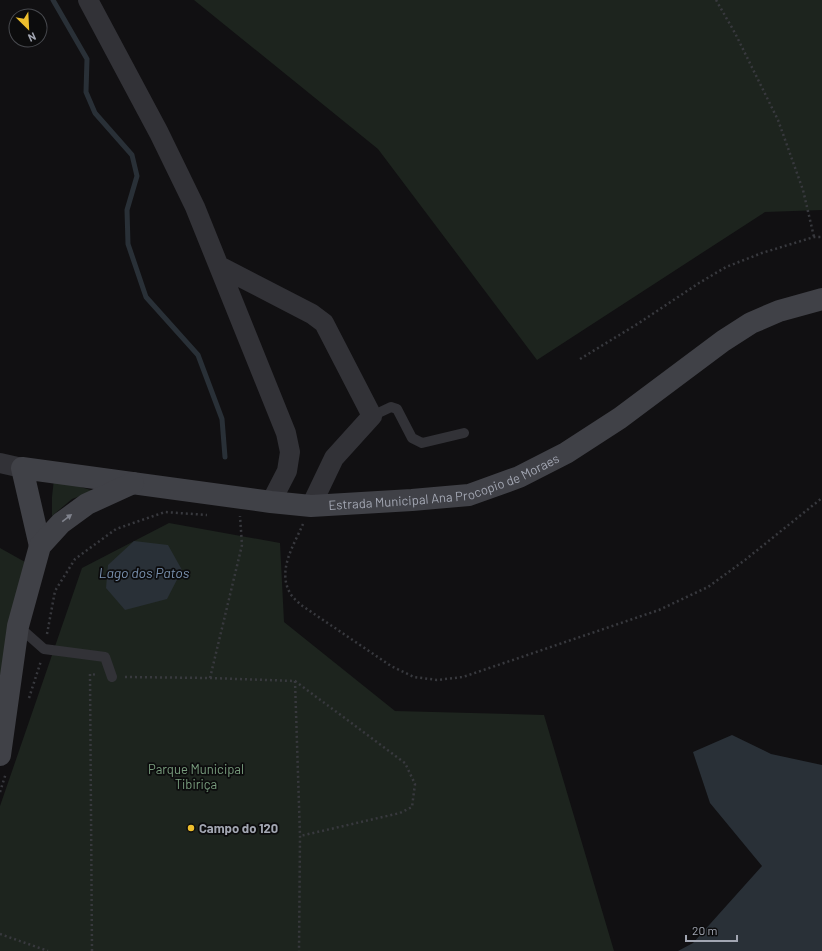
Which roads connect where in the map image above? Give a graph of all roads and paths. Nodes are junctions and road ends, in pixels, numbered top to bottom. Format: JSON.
{"nodes":[{"id":1,"x":88,"y":0,"type":"edge"},
{"id":2,"x":716,"y":0,"type":"edge"},
{"id":3,"x":814,"y":237,"type":"junction"},
{"id":4,"x":822,"y":237,"type":"edge"},
{"id":5,"x":219,"y":266,"type":"junction"},
{"id":6,"x":822,"y":299,"type":"edge"},
{"id":7,"x":580,"y":359,"type":"dead end"},
{"id":8,"x":372,"y":416,"type":"junction"},
{"id":9,"x":464,"y":433,"type":"dead end"},
{"id":10,"x":0,"y":463,"type":"edge"},
{"id":11,"x":22,"y":468,"type":"junction"},
{"id":12,"x":133,"y":483,"type":"junction"},
{"id":13,"x":822,"y":498,"type":"edge"},
{"id":14,"x":271,"y":502,"type":"junction"},
{"id":15,"x":311,"y":506,"type":"junction"},
{"id":16,"x":210,"y":515,"type":"dead end"},
{"id":17,"x":232,"y":516,"type":"dead end"},
{"id":18,"x":40,"y":546,"type":"junction"},
{"id":19,"x":18,"y":626,"type":"junction"},
{"id":20,"x":44,"y":649,"type":"junction"},
{"id":21,"x":112,"y":677,"type":"junction"},
{"id":22,"x":210,"y":678,"type":"junction"},
{"id":23,"x":295,"y":681,"type":"junction"},
{"id":24,"x":0,"y":755,"type":"edge"},
{"id":25,"x":300,"y":836,"type":"junction"},
{"id":26,"x":0,"y":934,"type":"edge"},
{"id":27,"x":48,"y":951,"type":"edge"},
{"id":28,"x":92,"y":951,"type":"edge"},
{"id":29,"x":299,"y":951,"type":"edge"}],
"edges":[{"from":1,"to":5,"type":"street"},
{"from":2,"to":3,"type":"path"},
{"from":3,"to":4,"type":"path"},
{"from":3,"to":7,"type":"path"},
{"from":5,"to":8,"type":"street"},
{"from":5,"to":14,"type":"street"},
{"from":6,"to":15,"type":"street","name":"Estrada Municipal Ana Procopio de Moraes"},
{"from":8,"to":9,"type":"lane"},
{"from":8,"to":15,"type":"street"},
{"from":10,"to":11,"type":"street"},
{"from":11,"to":12,"type":"street","name":"Estrada Municipal Ana Procopio de Moraes"},
{"from":11,"to":18,"type":"street"},
{"from":12,"to":14,"type":"street","name":"Estrada Municipal Ana Procopio de Moraes"},
{"from":18,"to":12,"type":"street","one_way":true},
{"from":13,"to":15,"type":"path"},
{"from":14,"to":15,"type":"street","name":"Estrada Municipal Ana Procopio de Moraes"},
{"from":16,"to":20,"type":"path"},
{"from":17,"to":22,"type":"path"},
{"from":18,"to":19,"type":"street"},
{"from":19,"to":20,"type":"lane"},
{"from":19,"to":24,"type":"street"},
{"from":20,"to":21,"type":"lane"},
{"from":21,"to":22,"type":"path"},
{"from":21,"to":28,"type":"path"},
{"from":22,"to":23,"type":"path"},
{"from":23,"to":25,"type":"path"},
{"from":23,"to":25,"type":"path"},
{"from":25,"to":29,"type":"path"},
{"from":26,"to":27,"type":"path"}]}
